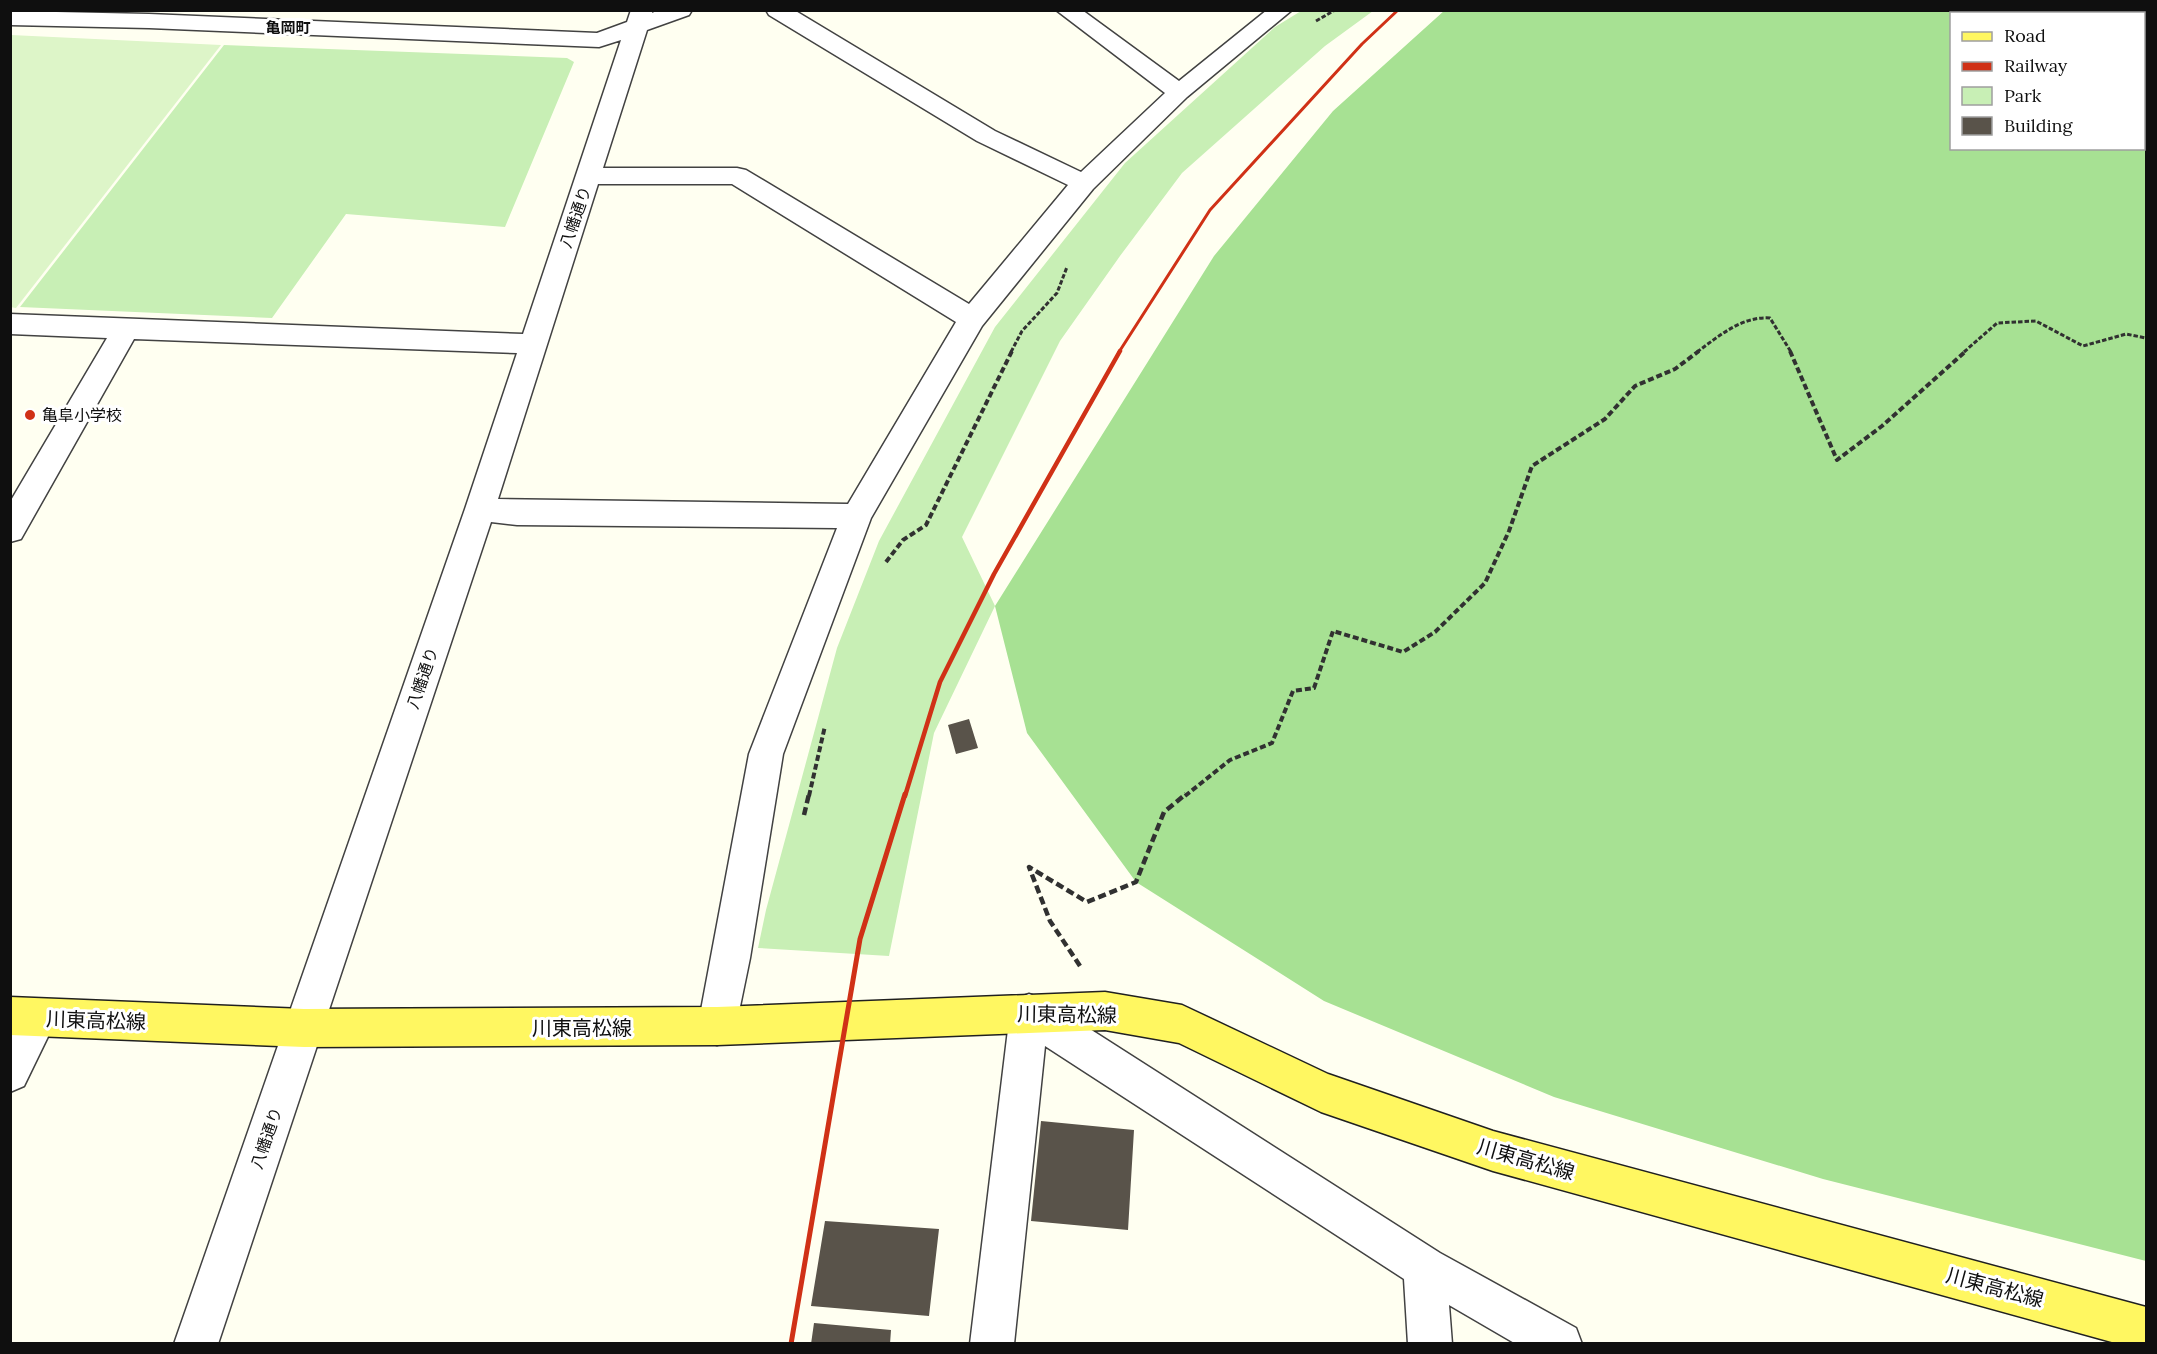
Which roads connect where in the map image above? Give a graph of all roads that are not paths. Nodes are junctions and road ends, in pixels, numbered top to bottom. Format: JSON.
{"nodes":[{"id":1,"x":681,"y":10,"type":"edge"},
{"id":2,"x":777,"y":10,"type":"edge"},
{"id":3,"x":1067,"y":10,"type":"edge"},
{"id":4,"x":1270,"y":13,"type":"edge"},
{"id":5,"x":154,"y":16,"type":"edge"},
{"id":6,"x":10,"y":18,"type":"edge"},
{"id":7,"x":639,"y":18,"type":"edge"},
{"id":8,"x":294,"y":19,"type":"edge"},
{"id":9,"x":1179,"y":92,"type":"junction"},
{"id":10,"x":589,"y":176,"type":"junction"},
{"id":11,"x":1084,"y":183,"type":"junction"},
{"id":12,"x":972,"y":319,"type":"junction"},
{"id":13,"x":10,"y":324,"type":"edge"},
{"id":14,"x":126,"y":329,"type":"junction"},
{"id":15,"x":532,"y":344,"type":"junction"},
{"id":16,"x":480,"y":509,"type":"junction"},
{"id":17,"x":857,"y":516,"type":"junction"},
{"id":18,"x":10,"y":530,"type":"edge"},
{"id":19,"x":1029,"y":1013,"type":"junction"},
{"id":20,"x":24,"y":1017,"type":"edge"},
{"id":21,"x":717,"y":1026,"type":"junction"},
{"id":22,"x":304,"y":1028,"type":"junction"},
{"id":23,"x":10,"y":1072,"type":"edge"},
{"id":24,"x":1425,"y":1268,"type":"junction"},
{"id":25,"x":2146,"y":1329,"type":"edge"},
{"id":26,"x":196,"y":1344,"type":"edge"},
{"id":27,"x":992,"y":1344,"type":"edge"},
{"id":28,"x":1431,"y":1344,"type":"edge"},
{"id":29,"x":1560,"y":1344,"type":"edge"}],
"edges":[{"from":1,"to":7,"type":"street"},
{"from":2,"to":11,"type":"street"},
{"from":3,"to":9,"type":"street"},
{"from":4,"to":9,"type":"street"},
{"from":5,"to":6,"type":"street"},
{"from":5,"to":8,"type":"street"},
{"from":7,"to":8,"type":"street"},
{"from":7,"to":10,"type":"street","name":"八幡通り"},
{"from":9,"to":11,"type":"street"},
{"from":10,"to":12,"type":"street"},
{"from":10,"to":15,"type":"street","name":"八幡通り"},
{"from":11,"to":12,"type":"street"},
{"from":12,"to":17,"type":"street"},
{"from":13,"to":14,"type":"street"},
{"from":14,"to":15,"type":"street"},
{"from":14,"to":18,"type":"street"},
{"from":15,"to":16,"type":"street","name":"八幡通り"},
{"from":16,"to":17,"type":"street"},
{"from":16,"to":22,"type":"street","name":"八幡通り"},
{"from":17,"to":21,"type":"street"},
{"from":19,"to":21,"type":"main road","name":"川東高松線"},
{"from":19,"to":24,"type":"street"},
{"from":19,"to":25,"type":"main road","name":"川東高松線"},
{"from":19,"to":27,"type":"street"},
{"from":20,"to":22,"type":"main road","name":"川東高松線"},
{"from":20,"to":23,"type":"street"},
{"from":21,"to":22,"type":"main road","name":"川東高松線"},
{"from":22,"to":26,"type":"street","name":"八幡通り"},
{"from":24,"to":28,"type":"street"},
{"from":24,"to":29,"type":"street"}]}
